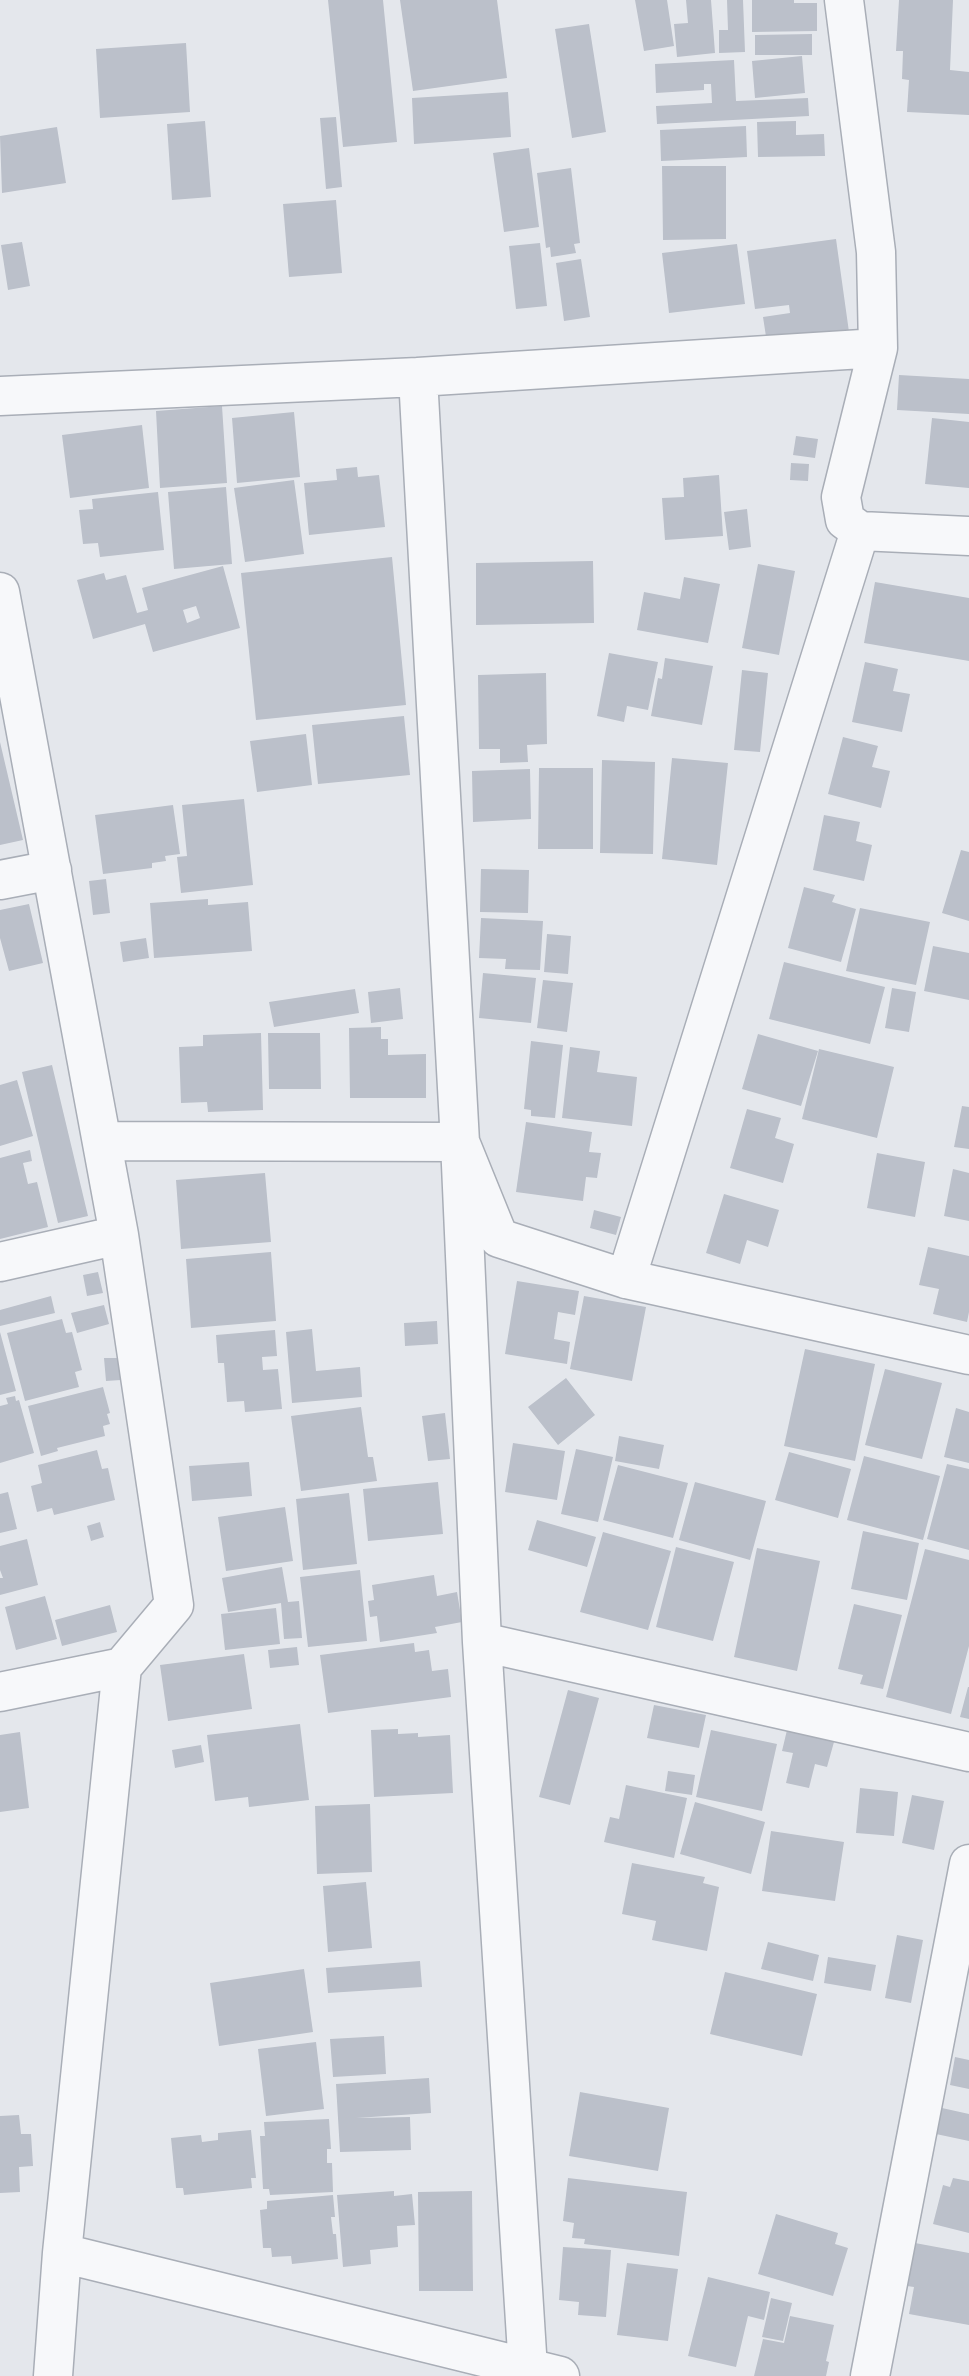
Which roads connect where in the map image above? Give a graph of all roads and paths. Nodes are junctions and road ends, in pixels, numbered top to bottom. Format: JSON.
{"nodes":[{"id":1,"x":844,"y":0,"type":"edge"},
{"id":2,"x":878,"y":348,"type":"junction"},
{"id":3,"x":418,"y":377,"type":"junction"},
{"id":4,"x":0,"y":396,"type":"edge"},
{"id":5,"x":860,"y":531,"type":"junction"},
{"id":6,"x":969,"y":536,"type":"edge"},
{"id":7,"x":0,"y":592,"type":"edge"},
{"id":8,"x":52,"y":870,"type":"junction"},
{"id":9,"x":0,"y":880,"type":"edge"},
{"id":10,"x":102,"y":1141,"type":"junction"},
{"id":11,"x":460,"y":1142,"type":"junction"},
{"id":12,"x":119,"y":1235,"type":"junction"},
{"id":13,"x":0,"y":1262,"type":"edge"},
{"id":14,"x":626,"y":1279,"type":"junction"},
{"id":15,"x":969,"y":1355,"type":"edge"},
{"id":16,"x":482,"y":1642,"type":"junction"},
{"id":17,"x":122,"y":1667,"type":"junction"},
{"id":18,"x":0,"y":1692,"type":"edge"},
{"id":19,"x":969,"y":1752,"type":"edge"},
{"id":20,"x":969,"y":1864,"type":"edge"},
{"id":21,"x":62,"y":2252,"type":"junction"},
{"id":22,"x":544,"y":2372,"type":"edge"},
{"id":23,"x":53,"y":2376,"type":"edge"},
{"id":24,"x":870,"y":2376,"type":"edge"}],
"edges":[{"from":1,"to":2,"type":"street"},
{"from":2,"to":3,"type":"street"},
{"from":2,"to":5,"type":"street"},
{"from":3,"to":4,"type":"street"},
{"from":3,"to":11,"type":"street"},
{"from":5,"to":6,"type":"street"},
{"from":5,"to":14,"type":"street"},
{"from":7,"to":8,"type":"street"},
{"from":8,"to":9,"type":"street"},
{"from":8,"to":10,"type":"street"},
{"from":10,"to":11,"type":"street"},
{"from":10,"to":12,"type":"street"},
{"from":11,"to":14,"type":"street"},
{"from":11,"to":16,"type":"street"},
{"from":12,"to":13,"type":"street"},
{"from":12,"to":17,"type":"street"},
{"from":14,"to":15,"type":"street"},
{"from":16,"to":19,"type":"street"},
{"from":16,"to":22,"type":"street"},
{"from":17,"to":18,"type":"street"},
{"from":17,"to":21,"type":"street"},
{"from":20,"to":24,"type":"street"},
{"from":21,"to":22,"type":"street"},
{"from":21,"to":23,"type":"street"}]}
